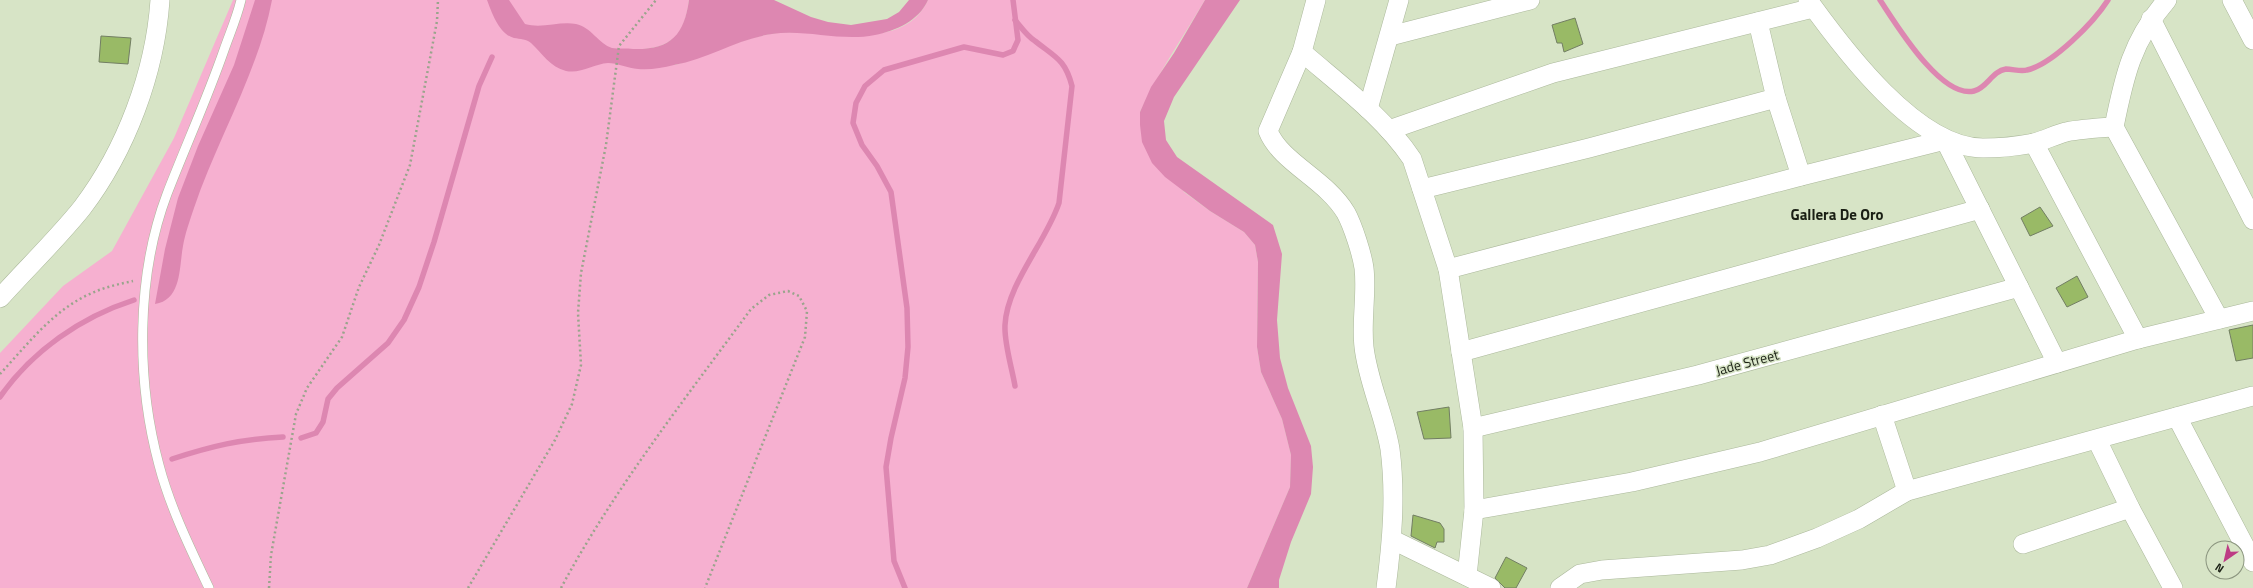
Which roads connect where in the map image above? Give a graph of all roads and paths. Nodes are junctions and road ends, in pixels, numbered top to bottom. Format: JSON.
{"nodes":[{"id":1,"x":160,"y":0,"type":"edge"},
{"id":2,"x":241,"y":0,"type":"edge"},
{"id":3,"x":438,"y":0,"type":"edge"},
{"id":4,"x":656,"y":0,"type":"edge"},
{"id":5,"x":1316,"y":0,"type":"edge"},
{"id":6,"x":1399,"y":0,"type":"edge"},
{"id":7,"x":1530,"y":0,"type":"edge"},
{"id":8,"x":2167,"y":0,"type":"edge"},
{"id":9,"x":2232,"y":0,"type":"edge"},
{"id":10,"x":1811,"y":4,"type":"edge"},
{"id":11,"x":2151,"y":19,"type":"junction"},
{"id":12,"x":1758,"y":22,"type":"junction"},
{"id":13,"x":1390,"y":36,"type":"junction"},
{"id":14,"x":2253,"y":40,"type":"edge"},
{"id":15,"x":1302,"y":52,"type":"junction"},
{"id":16,"x":1776,"y":98,"type":"junction"},
{"id":17,"x":1368,"y":109,"type":"junction"},
{"id":18,"x":2114,"y":127,"type":"junction"},
{"id":19,"x":1389,"y":130,"type":"junction"},
{"id":20,"x":1945,"y":140,"type":"junction"},
{"id":21,"x":2034,"y":143,"type":"junction"},
{"id":22,"x":1801,"y":176,"type":"junction"},
{"id":23,"x":1422,"y":189,"type":"junction"},
{"id":24,"x":1980,"y":209,"type":"junction"},
{"id":25,"x":2253,"y":220,"type":"edge"},
{"id":26,"x":1448,"y":269,"type":"junction"},
{"id":27,"x":147,"y":277,"type":"junction"},
{"id":28,"x":2019,"y":287,"type":"junction"},
{"id":29,"x":0,"y":298,"type":"edge"},
{"id":30,"x":2253,"y":311,"type":"edge"},
{"id":31,"x":2219,"y":320,"type":"junction"},
{"id":32,"x":2138,"y":339,"type":"junction"},
{"id":33,"x":1461,"y":352,"type":"junction"},
{"id":34,"x":2057,"y":363,"type":"junction"},
{"id":35,"x":0,"y":374,"type":"edge"},
{"id":36,"x":2253,"y":396,"type":"edge"},
{"id":37,"x":1882,"y":414,"type":"junction"},
{"id":38,"x":2177,"y":417,"type":"junction"},
{"id":39,"x":1473,"y":428,"type":"junction"},
{"id":40,"x":2097,"y":440,"type":"junction"},
{"id":41,"x":1907,"y":491,"type":"junction"},
{"id":42,"x":2130,"y":508,"type":"junction"},
{"id":43,"x":1474,"y":510,"type":"junction"},
{"id":44,"x":1393,"y":540,"type":"junction"},
{"id":45,"x":2023,"y":544,"type":"dead end"},
{"id":46,"x":2253,"y":562,"type":"edge"},
{"id":47,"x":1468,"y":576,"type":"junction"},
{"id":48,"x":209,"y":588,"type":"edge"},
{"id":49,"x":269,"y":588,"type":"edge"},
{"id":50,"x":468,"y":588,"type":"edge"},
{"id":51,"x":561,"y":588,"type":"edge"},
{"id":52,"x":705,"y":588,"type":"edge"},
{"id":53,"x":1386,"y":588,"type":"edge"},
{"id":54,"x":1491,"y":588,"type":"edge"},
{"id":55,"x":1560,"y":588,"type":"edge"},
{"id":56,"x":2173,"y":588,"type":"edge"}],
"edges":[{"from":1,"to":29,"type":"street"},
{"from":2,"to":27,"type":"lane"},
{"from":3,"to":49,"type":"path"},
{"from":4,"to":50,"type":"path"},
{"from":5,"to":15,"type":"street"},
{"from":6,"to":13,"type":"street"},
{"from":7,"to":13,"type":"street"},
{"from":8,"to":11,"type":"street"},
{"from":9,"to":14,"type":"street"},
{"from":10,"to":12,"type":"street"},
{"from":10,"to":20,"type":"street"},
{"from":11,"to":18,"type":"street"},
{"from":11,"to":25,"type":"street"},
{"from":12,"to":16,"type":"street"},
{"from":12,"to":19,"type":"street"},
{"from":13,"to":17,"type":"street"},
{"from":15,"to":17,"type":"street"},
{"from":15,"to":44,"type":"street"},
{"from":16,"to":22,"type":"street"},
{"from":16,"to":23,"type":"street"},
{"from":17,"to":19,"type":"street"},
{"from":18,"to":21,"type":"street"},
{"from":18,"to":31,"type":"street"},
{"from":19,"to":23,"type":"street"},
{"from":20,"to":21,"type":"street"},
{"from":20,"to":22,"type":"street"},
{"from":20,"to":24,"type":"street"},
{"from":21,"to":32,"type":"street"},
{"from":22,"to":26,"type":"street"},
{"from":23,"to":26,"type":"street"},
{"from":24,"to":28,"type":"street"},
{"from":24,"to":33,"type":"street"},
{"from":26,"to":33,"type":"street"},
{"from":27,"to":35,"type":"path"},
{"from":27,"to":48,"type":"lane"},
{"from":28,"to":34,"type":"street"},
{"from":28,"to":39,"type":"street","name":"Jade Street"},
{"from":30,"to":31,"type":"street"},
{"from":31,"to":32,"type":"street"},
{"from":32,"to":34,"type":"street"},
{"from":33,"to":39,"type":"street"},
{"from":34,"to":37,"type":"street"},
{"from":36,"to":38,"type":"street"},
{"from":37,"to":41,"type":"street"},
{"from":37,"to":43,"type":"street"},
{"from":38,"to":40,"type":"street"},
{"from":38,"to":46,"type":"street"},
{"from":39,"to":43,"type":"street"},
{"from":40,"to":41,"type":"street"},
{"from":40,"to":42,"type":"street"},
{"from":41,"to":55,"type":"street"},
{"from":42,"to":45,"type":"street"},
{"from":42,"to":56,"type":"street"},
{"from":43,"to":47,"type":"street"},
{"from":44,"to":47,"type":"street"},
{"from":44,"to":53,"type":"street"},
{"from":47,"to":54,"type":"street"},
{"from":51,"to":52,"type":"path"}]}
